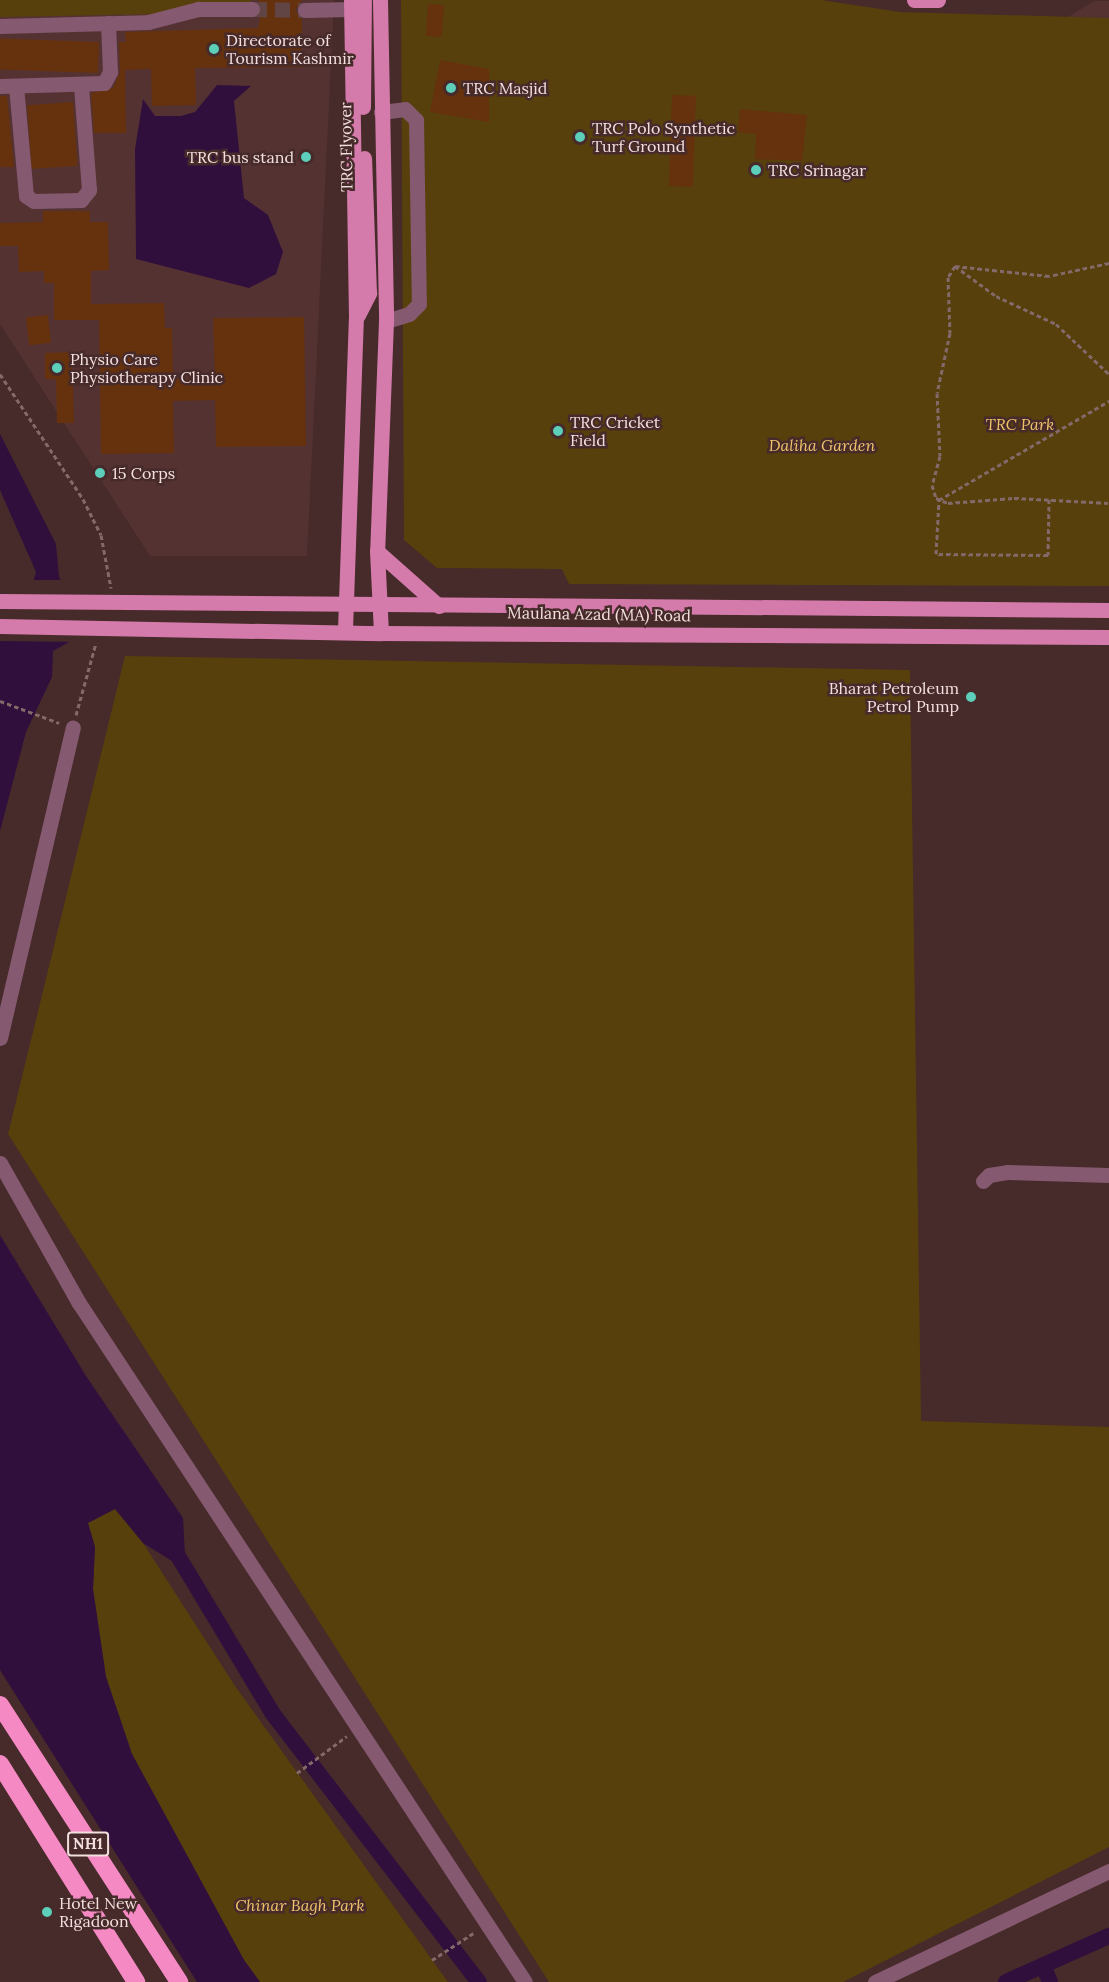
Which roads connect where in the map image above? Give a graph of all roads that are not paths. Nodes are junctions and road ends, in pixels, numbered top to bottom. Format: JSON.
{"nodes":[{"id":1,"x":380,"y":0,"type":"edge"},
{"id":2,"x":914,"y":0,"type":"edge"},
{"id":3,"x":938,"y":0,"type":"edge"},
{"id":4,"x":355,"y":3,"type":"edge"},
{"id":5,"x":313,"y":6,"type":"tunnel mouth"},
{"id":6,"x":252,"y":9,"type":"tunnel mouth"},
{"id":7,"x":108,"y":23,"type":"junction"},
{"id":8,"x":0,"y":26,"type":"edge"},
{"id":9,"x":81,"y":85,"type":"junction"},
{"id":10,"x":0,"y":86,"type":"edge"},
{"id":11,"x":16,"y":86,"type":"junction"},
{"id":12,"x":381,"y":112,"type":"junction"},
{"id":13,"x":369,"y":293,"type":"junction"},
{"id":14,"x":356,"y":317,"type":"junction"},
{"id":15,"x":386,"y":319,"type":"junction"},
{"id":16,"x":377,"y":551,"type":"junction"},
{"id":17,"x":0,"y":601,"type":"edge"},
{"id":18,"x":345,"y":606,"type":"junction"},
{"id":19,"x":439,"y":606,"type":"junction"},
{"id":20,"x":379,"y":607,"type":"junction"},
{"id":21,"x":1109,"y":610,"type":"edge"},
{"id":22,"x":0,"y":626,"type":"edge"},
{"id":23,"x":345,"y":630,"type":"junction"},
{"id":24,"x":381,"y":633,"type":"junction"},
{"id":25,"x":1109,"y":637,"type":"edge"},
{"id":26,"x":73,"y":728,"type":"road end"},
{"id":27,"x":0,"y":1038,"type":"edge"},
{"id":28,"x":0,"y":1162,"type":"edge"},
{"id":29,"x":1109,"y":1175,"type":"edge"},
{"id":30,"x":983,"y":1181,"type":"dead end"},
{"id":31,"x":0,"y":1705,"type":"edge"},
{"id":32,"x":0,"y":1764,"type":"edge"},
{"id":33,"x":72,"y":1819,"type":"junction"},
{"id":34,"x":44,"y":1836,"type":"junction"},
{"id":35,"x":1109,"y":1871,"type":"edge"},
{"id":36,"x":136,"y":1982,"type":"edge"},
{"id":37,"x":178,"y":1982,"type":"edge"},
{"id":38,"x":525,"y":1982,"type":"edge"},
{"id":39,"x":875,"y":1982,"type":"edge"}],
"edges":[{"from":1,"to":12,"type":"main road"},
{"from":2,"to":3,"type":"main road"},
{"from":4,"to":5,"type":"lane"},
{"from":4,"to":13,"type":"main road","name":"TRC Flyover"},
{"from":4,"to":14,"type":"main road"},
{"from":6,"to":7,"type":"lane"},
{"from":7,"to":8,"type":"lane"},
{"from":7,"to":9,"type":"lane"},
{"from":9,"to":11,"type":"lane"},
{"from":9,"to":11,"type":"lane"},
{"from":10,"to":11,"type":"lane"},
{"from":12,"to":15,"type":"main road"},
{"from":12,"to":15,"type":"lane"},
{"from":13,"to":14,"type":"main road","name":"TRC Flyover"},
{"from":13,"to":15,"type":"main road"},
{"from":14,"to":18,"type":"main road"},
{"from":15,"to":16,"type":"main road"},
{"from":16,"to":19,"type":"main road"},
{"from":16,"to":20,"type":"main road"},
{"from":17,"to":18,"type":"main road","name":"Maulana Azad (MA) Road"},
{"from":18,"to":20,"type":"main road","name":"Maulana Azad (MA) Road"},
{"from":18,"to":23,"type":"main road"},
{"from":19,"to":20,"type":"main road","name":"Maulana Azad (MA) Road"},
{"from":19,"to":21,"type":"main road","name":"Maulana Azad (MA) Road"},
{"from":20,"to":24,"type":"main road"},
{"from":22,"to":23,"type":"main road","name":"Maulana Azad (MA) Road"},
{"from":23,"to":24,"type":"main road","name":"Maulana Azad (MA) Road"},
{"from":24,"to":25,"type":"main road","name":"Maulana Azad (MA) Road"},
{"from":26,"to":27,"type":"lane"},
{"from":28,"to":38,"type":"lane"},
{"from":29,"to":30,"type":"lane"},
{"from":31,"to":33,"type":"highway","number":"NH1"},
{"from":32,"to":34,"type":"highway","number":"NH1"},
{"from":33,"to":34,"type":"highway"},
{"from":33,"to":37,"type":"highway","number":"NH1"},
{"from":34,"to":36,"type":"highway","number":"NH1"},
{"from":35,"to":39,"type":"lane"}]}
